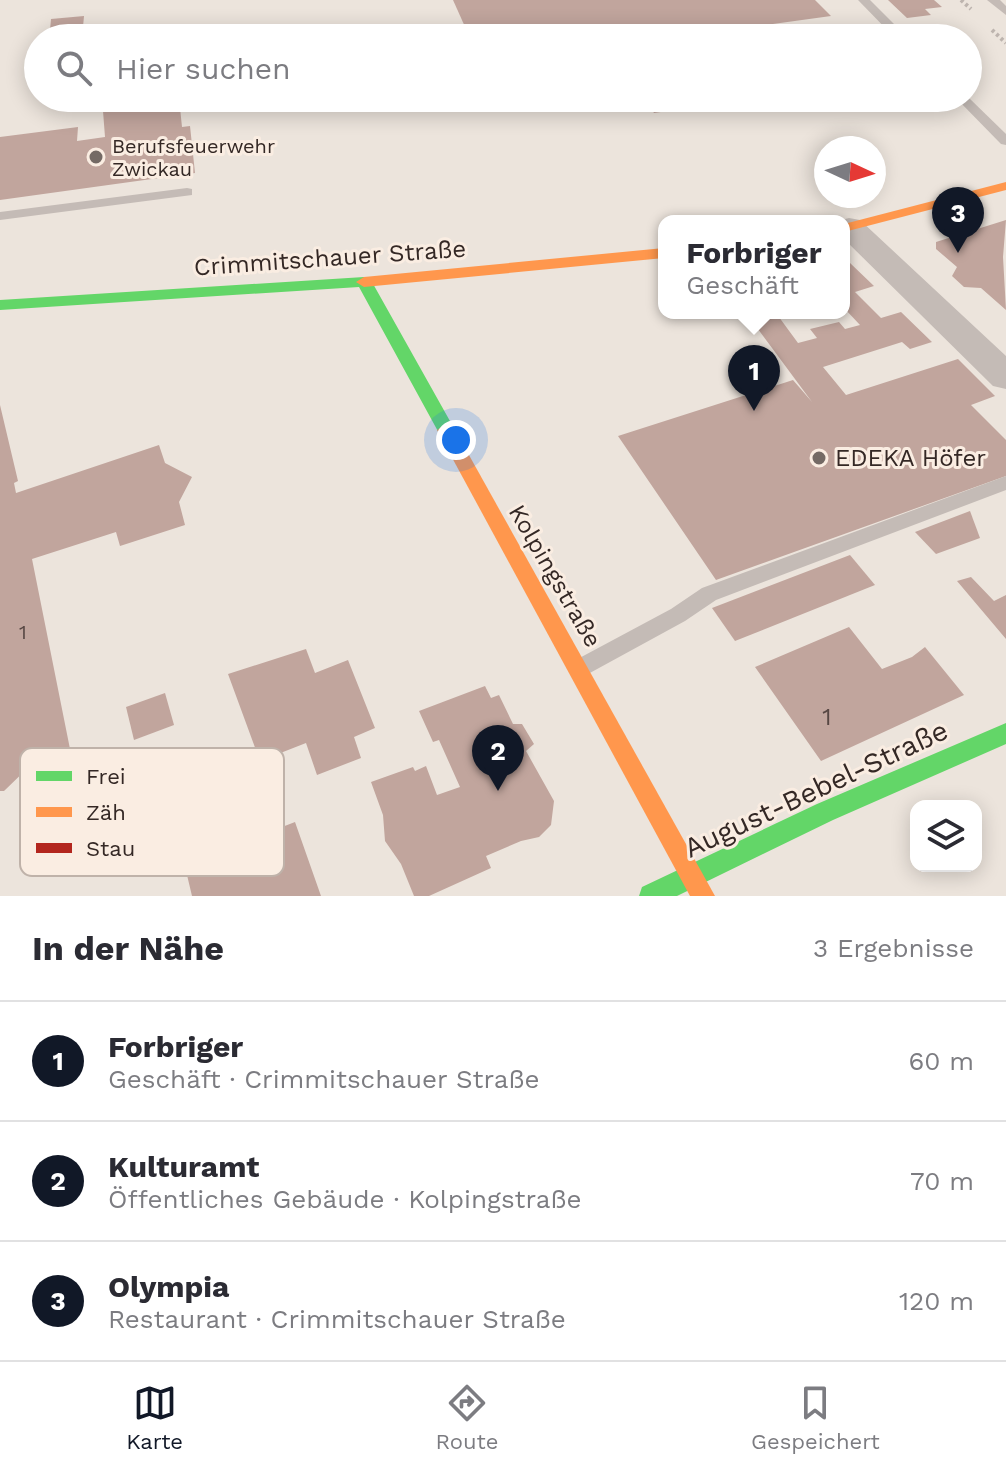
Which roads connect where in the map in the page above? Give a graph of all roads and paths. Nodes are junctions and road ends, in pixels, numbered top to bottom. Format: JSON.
{"nodes":[{"id":1,"x":864,"y":0,"type":"edge"},
{"id":2,"x":993,"y":0,"type":"edge"},
{"id":3,"x":1006,"y":12,"type":"edge"},
{"id":4,"x":888,"y":24,"type":"edge"},
{"id":5,"x":977,"y":112,"type":"edge"},
{"id":6,"x":1005,"y":138,"type":"edge"},
{"id":7,"x":1006,"y":186,"type":"edge"},
{"id":8,"x":187,"y":192,"type":"dead end"},
{"id":9,"x":0,"y":216,"type":"edge"},
{"id":10,"x":850,"y":226,"type":"edge"},
{"id":11,"x":850,"y":231,"type":"edge"},
{"id":12,"x":658,"y":254,"type":"edge"},
{"id":13,"x":364,"y":282,"type":"junction"},
{"id":14,"x":0,"y":305,"type":"edge"},
{"id":15,"x":1006,"y":377,"type":"edge"},
{"id":16,"x":1006,"y":483,"type":"edge"},
{"id":17,"x":580,"y":668,"type":"junction"},
{"id":18,"x":1006,"y":733,"type":"edge"},
{"id":19,"x":692,"y":877,"type":"junction"},
{"id":20,"x":651,"y":896,"type":"edge"},
{"id":21,"x":703,"y":896,"type":"edge"}],
"edges":[{"from":1,"to":4,"type":"lane"},
{"from":2,"to":3,"type":"lane"},
{"from":5,"to":6,"type":"lane"},
{"from":7,"to":10,"type":"main road"},
{"from":8,"to":9,"type":"lane"},
{"from":11,"to":15,"type":"street"},
{"from":12,"to":13,"type":"main road","name":"Crimmitschauer Straße"},
{"from":13,"to":14,"type":"main road","name":"Crimmitschauer Straße"},
{"from":13,"to":17,"type":"main road","name":"Kolpingstraße"},
{"from":16,"to":17,"type":"lane"},
{"from":17,"to":19,"type":"main road","name":"Kolpingstraße"},
{"from":18,"to":19,"type":"main road","name":"August-Bebel-Straße"},
{"from":19,"to":20,"type":"main road","name":"August-Bebel-Straße"},
{"from":19,"to":21,"type":"main road","name":"Kolpingstraße"}]}
